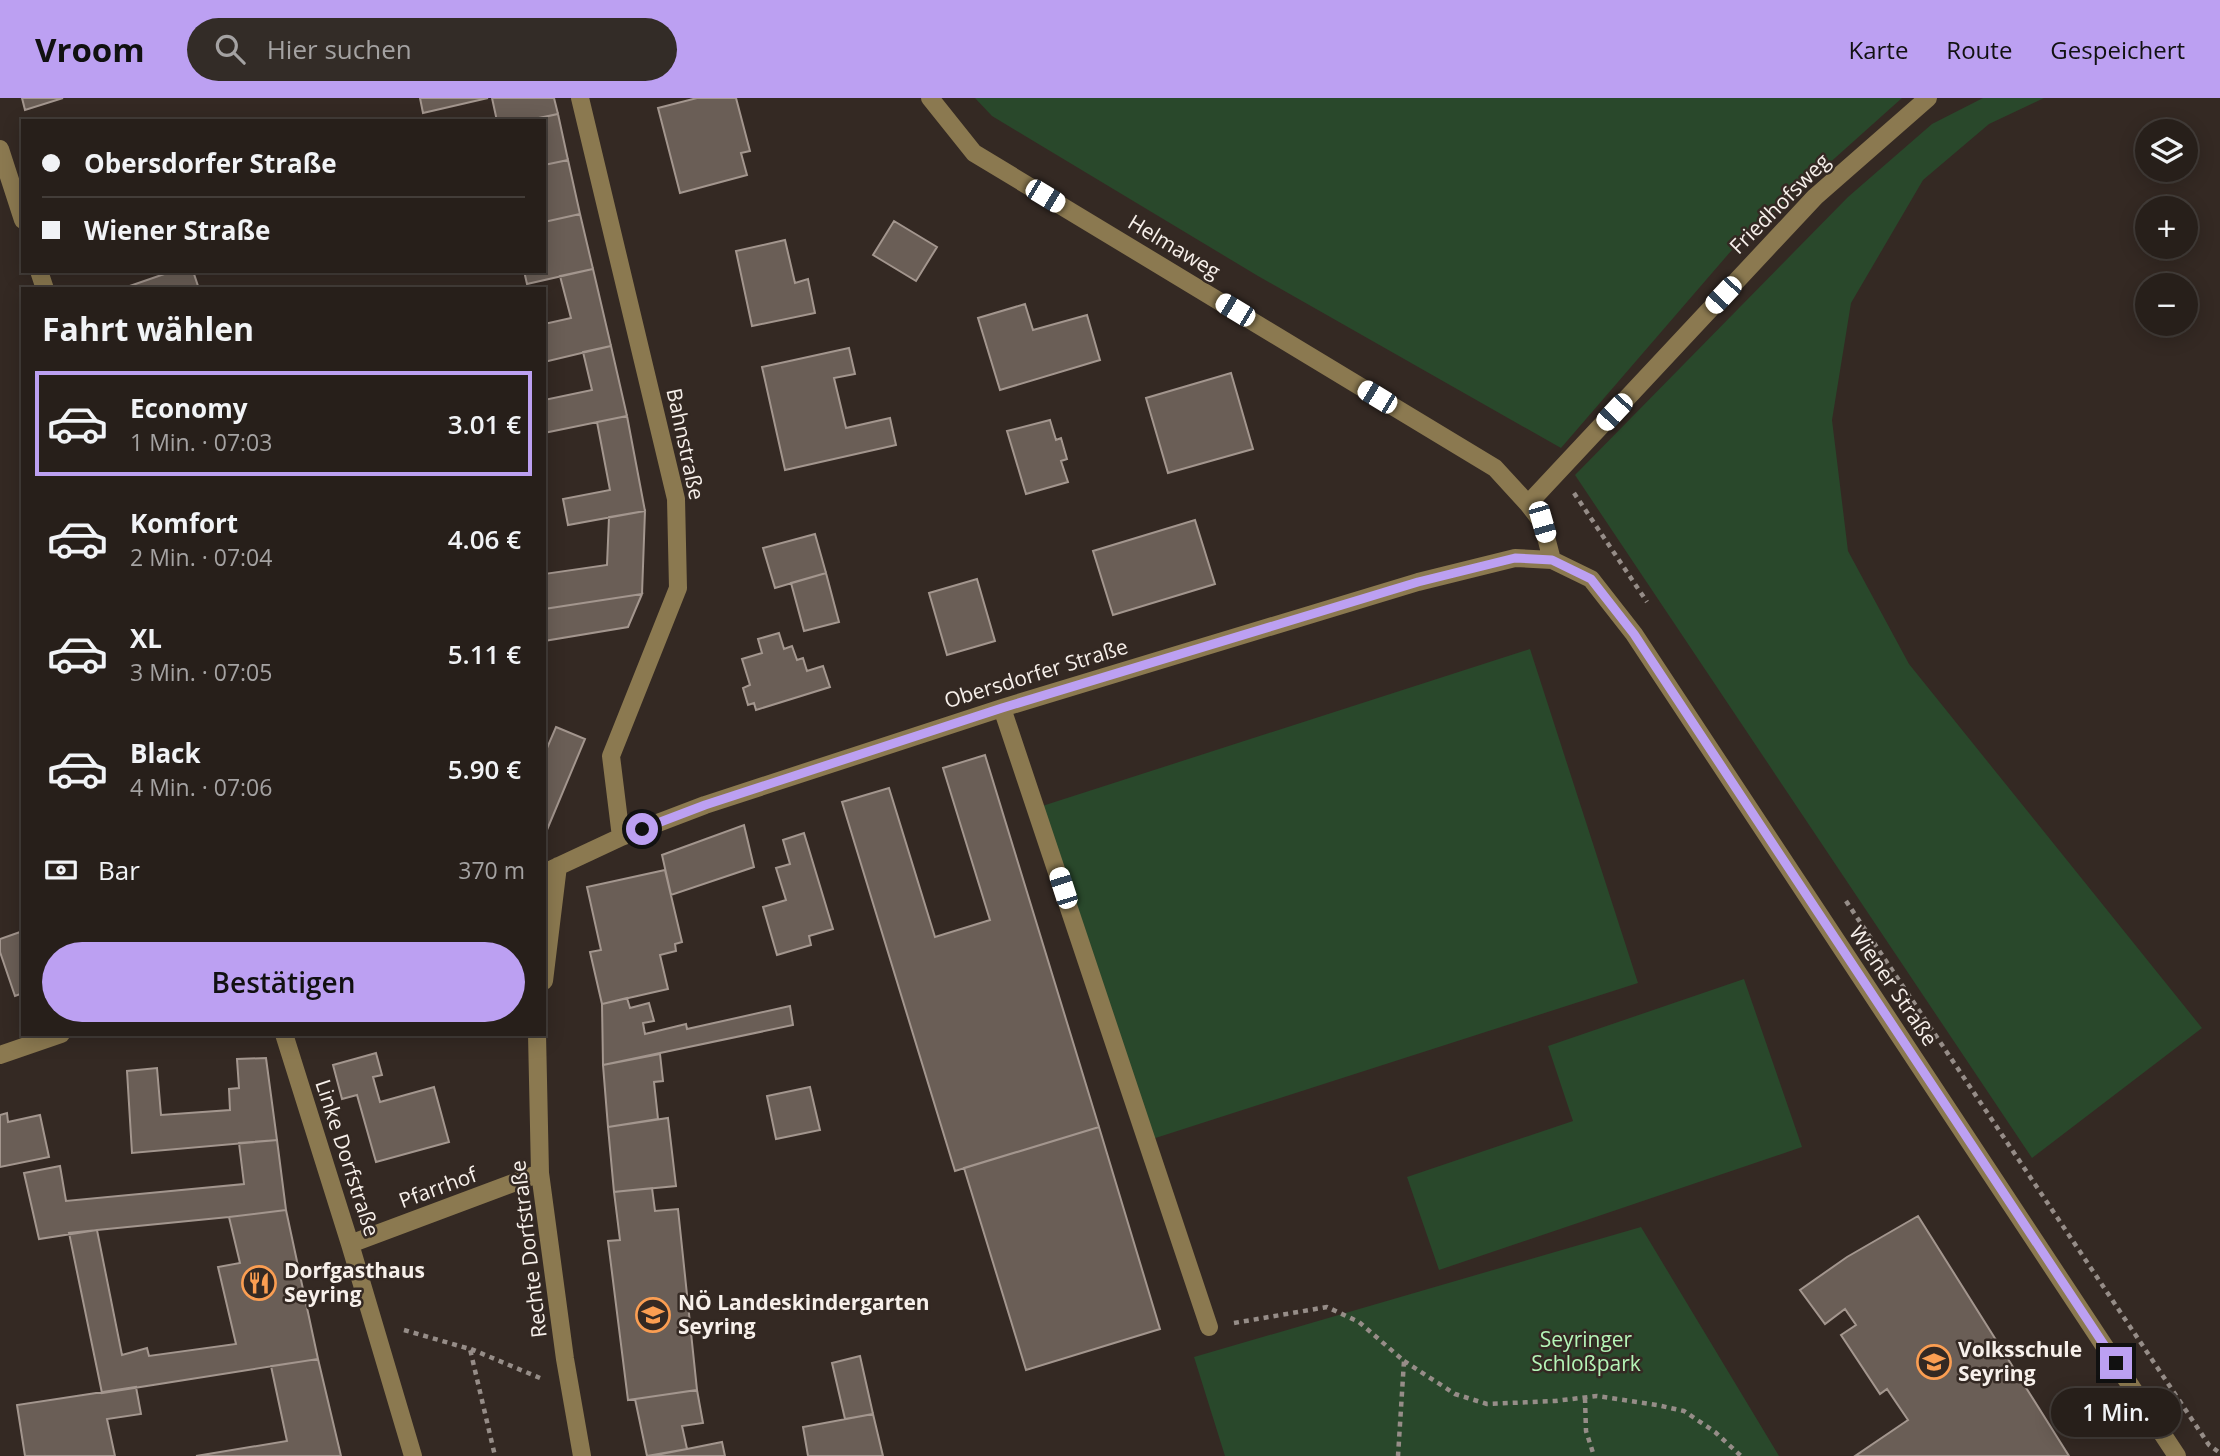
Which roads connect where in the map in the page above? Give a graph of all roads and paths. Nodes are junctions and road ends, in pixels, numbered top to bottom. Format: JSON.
{"nodes":[{"id":1,"x":580,"y":98,"type":"edge"},
{"id":2,"x":930,"y":98,"type":"edge"},
{"id":3,"x":1928,"y":98,"type":"edge"},
{"id":4,"x":0,"y":149,"type":"edge"},
{"id":5,"x":21,"y":213,"type":"edge"},
{"id":6,"x":1559,"y":470,"type":"junction"},
{"id":7,"x":1528,"y":504,"type":"junction"},
{"id":8,"x":1552,"y":560,"type":"junction"},
{"id":9,"x":1652,"y":610,"type":"dead end"},
{"id":10,"x":1002,"y":708,"type":"junction"},
{"id":11,"x":621,"y":837,"type":"junction"},
{"id":12,"x":551,"y":869,"type":"edge"},
{"id":13,"x":1845,"y":900,"type":"dead end"},
{"id":14,"x":546,"y":949,"type":"edge"},
{"id":15,"x":55,"y":1036,"type":"edge"},
{"id":16,"x":285,"y":1036,"type":"edge"},
{"id":17,"x":537,"y":1036,"type":"edge"},
{"id":18,"x":0,"y":1055,"type":"edge"},
{"id":19,"x":540,"y":1173,"type":"junction"},
{"id":20,"x":350,"y":1244,"type":"junction"},
{"id":21,"x":373,"y":1321,"type":"junction"},
{"id":22,"x":1209,"y":1327,"type":"joint"},
{"id":23,"x":470,"y":1349,"type":"junction"},
{"id":24,"x":1404,"y":1361,"type":"junction"},
{"id":25,"x":571,"y":1390,"type":"junction"},
{"id":26,"x":1585,"y":1398,"type":"junction"},
{"id":27,"x":2220,"y":1453,"type":"edge"},
{"id":28,"x":413,"y":1456,"type":"edge"},
{"id":29,"x":495,"y":1456,"type":"edge"},
{"id":30,"x":582,"y":1456,"type":"edge"},
{"id":31,"x":1398,"y":1456,"type":"edge"},
{"id":32,"x":1594,"y":1456,"type":"edge"},
{"id":33,"x":1741,"y":1456,"type":"edge"},
{"id":34,"x":2177,"y":1456,"type":"edge"}],
"edges":[{"from":1,"to":11,"type":"street","name":"Bahnstraße"},
{"from":2,"to":7,"type":"street","name":"Helmaweg"},
{"from":3,"to":6,"type":"street","name":"Friedhofsweg"},
{"from":4,"to":5,"type":"street"},
{"from":6,"to":7,"type":"street","name":"Friedhofsweg"},
{"from":6,"to":9,"type":"path"},
{"from":7,"to":8,"type":"street","name":"Helmaweg"},
{"from":8,"to":10,"type":"street","name":"Obersdorfer Straße"},
{"from":8,"to":34,"type":"street","name":"Wiener Straße"},
{"from":10,"to":11,"type":"street","name":"Obersdorfer Straße"},
{"from":10,"to":22,"type":"street"},
{"from":11,"to":12,"type":"street","name":"Obersdorfer Straße"},
{"from":12,"to":14,"type":"street"},
{"from":13,"to":27,"type":"path"},
{"from":15,"to":18,"type":"street"},
{"from":16,"to":20,"type":"street","name":"Linke Dorfstraße"},
{"from":17,"to":19,"type":"street","name":"Rechte Dorfstraße"},
{"from":19,"to":20,"type":"street","name":"Pfarrhof"},
{"from":19,"to":25,"type":"street","name":"Rechte Dorfstraße"},
{"from":20,"to":21,"type":"street","name":"Linke Dorfstraße"},
{"from":21,"to":23,"type":"path"},
{"from":21,"to":28,"type":"street","name":"Linke Dorfstraße"},
{"from":22,"to":24,"type":"path"},
{"from":23,"to":25,"type":"path"},
{"from":23,"to":29,"type":"path"},
{"from":24,"to":26,"type":"path"},
{"from":24,"to":31,"type":"path"},
{"from":25,"to":30,"type":"street","name":"Rechte Dorfstraße"},
{"from":26,"to":32,"type":"path"},
{"from":26,"to":33,"type":"path"}]}
